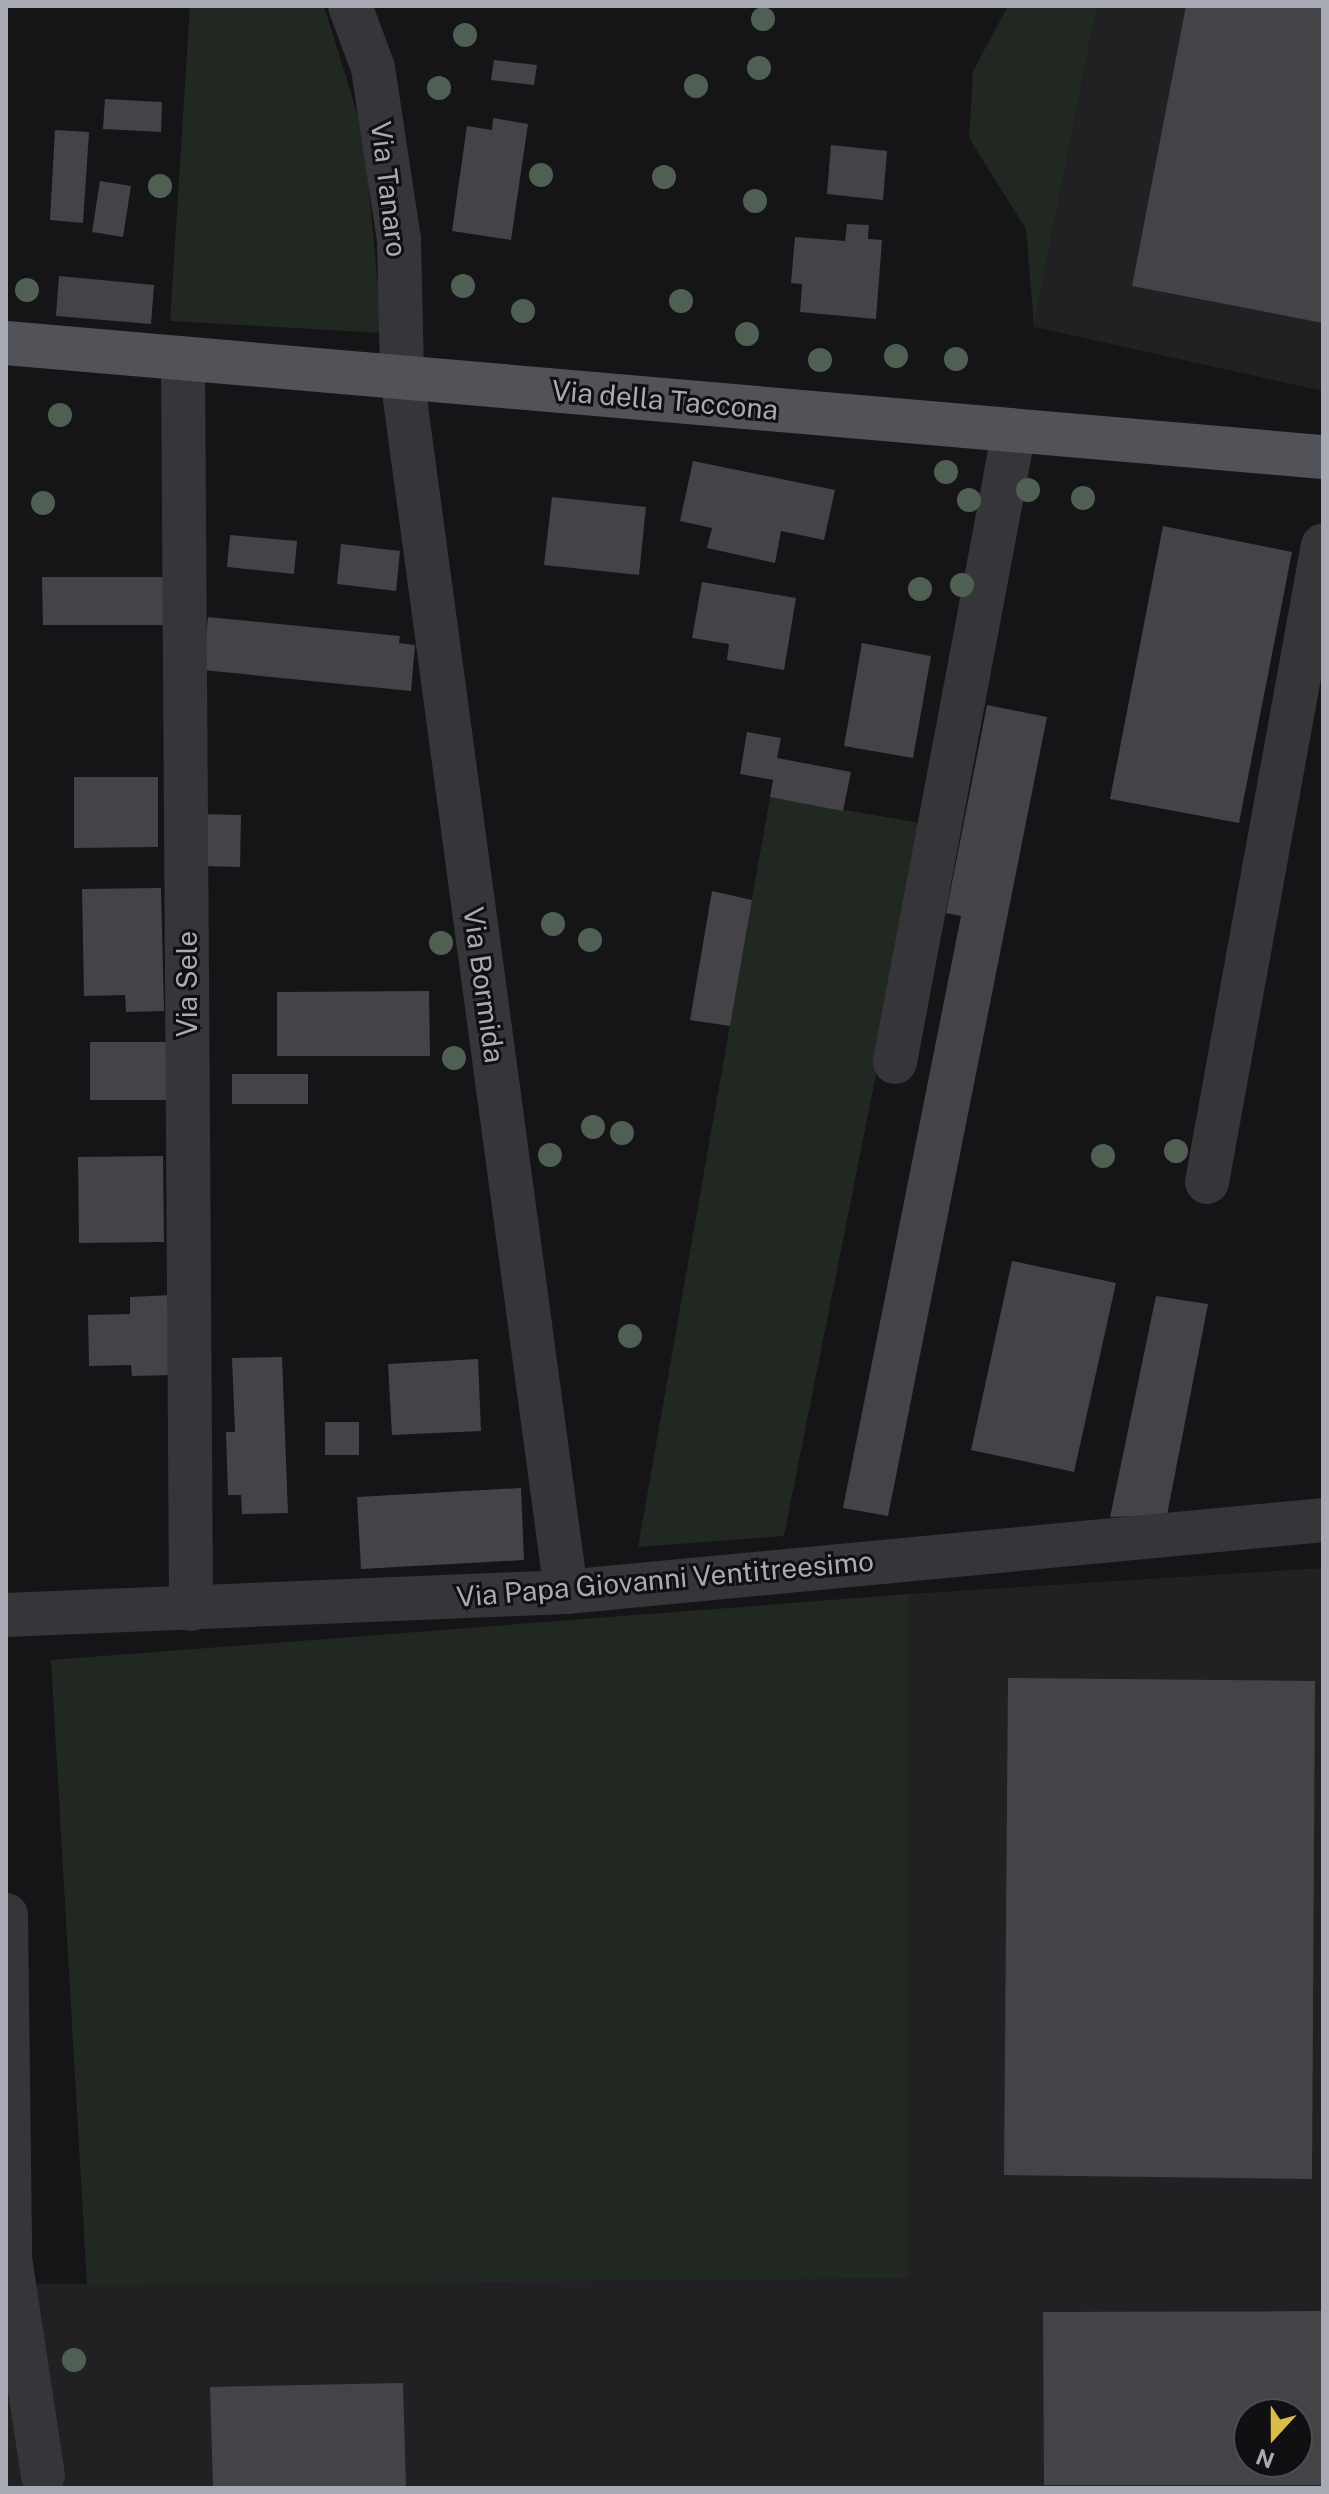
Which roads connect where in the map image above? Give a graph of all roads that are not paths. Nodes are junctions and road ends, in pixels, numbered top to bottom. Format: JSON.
{"nodes":[{"id":1,"x":350,"y":6,"type":"edge"},
{"id":2,"x":6,"y":343,"type":"edge"},
{"id":3,"x":183,"y":359,"type":"junction"},
{"id":4,"x":402,"y":377,"type":"junction"},
{"id":5,"x":1014,"y":431,"type":"junction"},
{"id":6,"x":1323,"y":457,"type":"edge"},
{"id":7,"x":1323,"y":545,"type":"edge"},
{"id":8,"x":895,"y":1062,"type":"dead end"},
{"id":9,"x":1207,"y":1182,"type":"dead end"},
{"id":10,"x":1323,"y":1520,"type":"edge"},
{"id":11,"x":566,"y":1592,"type":"junction"},
{"id":12,"x":191,"y":1609,"type":"junction"},
{"id":13,"x":6,"y":1615,"type":"edge"},
{"id":14,"x":6,"y":1915,"type":"edge"},
{"id":15,"x":43,"y":2476,"type":"dead end"}],
"edges":[{"from":1,"to":4,"type":"street","name":"Via Tanaro"},
{"from":2,"to":3,"type":"main road","name":"Via della Taccona"},
{"from":3,"to":4,"type":"main road","name":"Via della Taccona"},
{"from":3,"to":12,"type":"street","name":"Via Sele"},
{"from":4,"to":5,"type":"main road","name":"Via della Taccona"},
{"from":4,"to":11,"type":"street","name":"Via Bormida"},
{"from":5,"to":6,"type":"main road","name":"Via della Taccona"},
{"from":5,"to":8,"type":"street"},
{"from":7,"to":9,"type":"street"},
{"from":10,"to":11,"type":"street","name":"Via Papa Giovanni Ventitreesimo"},
{"from":11,"to":12,"type":"street","name":"Via Papa Giovanni Ventitreesimo"},
{"from":12,"to":13,"type":"street","name":"Via Papa Giovanni Ventitreesimo"},
{"from":14,"to":15,"type":"street"}]}
